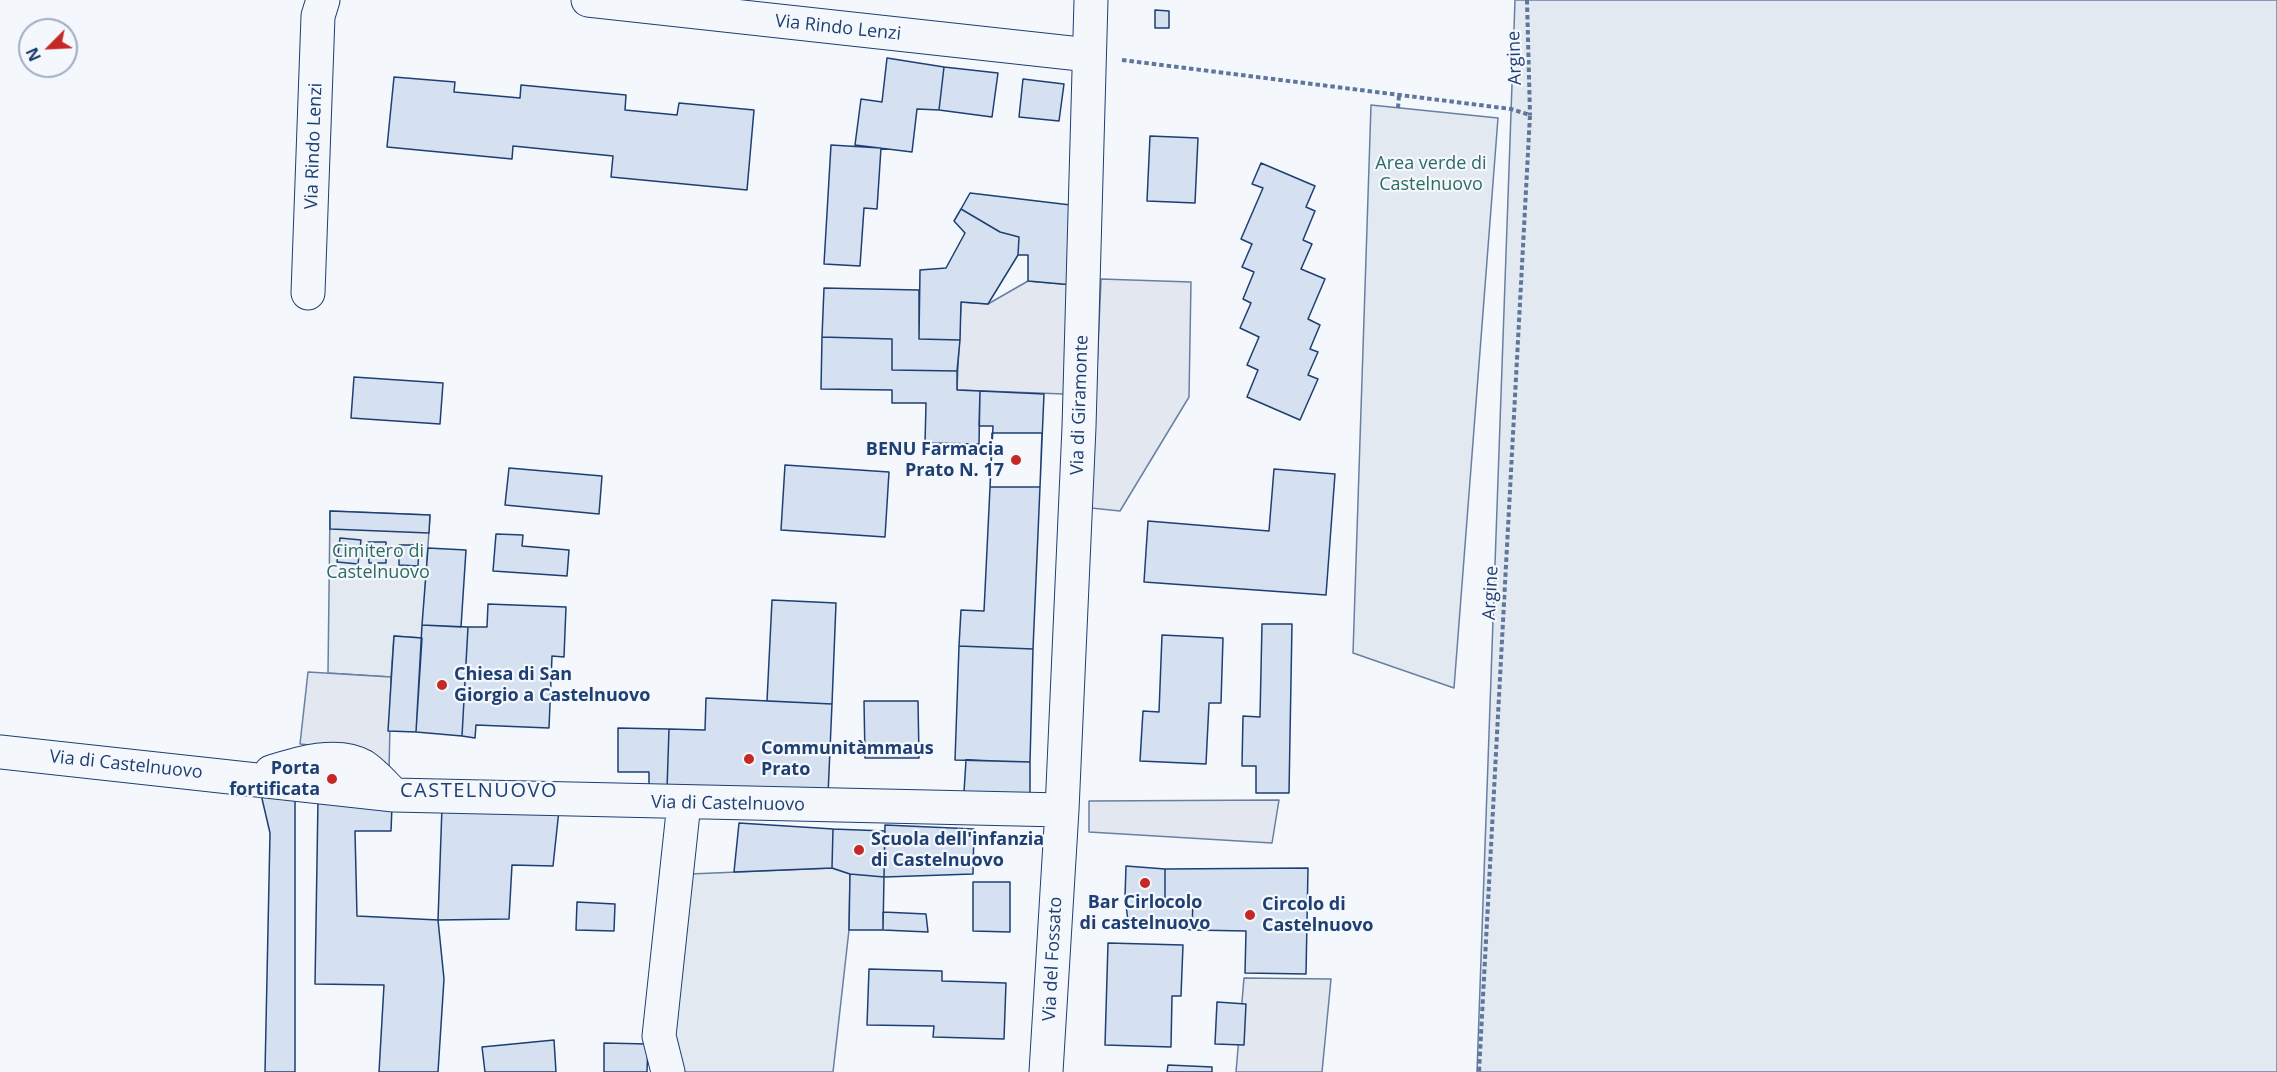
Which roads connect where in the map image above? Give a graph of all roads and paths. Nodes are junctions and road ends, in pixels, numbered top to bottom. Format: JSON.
{"nodes":[{"id":1,"x":323,"y":0,"type":"edge"},
{"id":2,"x":588,"y":0,"type":"edge"},
{"id":3,"x":1091,"y":0,"type":"edge"},
{"id":4,"x":1527,"y":0,"type":"edge"},
{"id":5,"x":1089,"y":55,"type":"junction"},
{"id":6,"x":1398,"y":95,"type":"junction"},
{"id":7,"x":1398,"y":108,"type":"dead end"},
{"id":8,"x":1530,"y":115,"type":"junction"},
{"id":9,"x":308,"y":293,"type":"dead end"},
{"id":10,"x":0,"y":752,"type":"edge"},
{"id":11,"x":684,"y":803,"type":"junction"},
{"id":12,"x":1062,"y":810,"type":"junction"},
{"id":13,"x":668,"y":1072,"type":"edge"},
{"id":14,"x":1046,"y":1072,"type":"edge"},
{"id":15,"x":1479,"y":1072,"type":"edge"}],
"edges":[{"from":1,"to":9,"type":"street","name":"Via Rindo Lenzi"},
{"from":2,"to":5,"type":"street","name":"Via Rindo Lenzi"},
{"from":3,"to":5,"type":"street","name":"Via di Giramonte"},
{"from":4,"to":8,"type":"path","name":"Argine"},
{"from":5,"to":6,"type":"path","name":"Argine"},
{"from":5,"to":12,"type":"street","name":"Via di Giramonte"},
{"from":6,"to":7,"type":"path"},
{"from":6,"to":8,"type":"path","name":"Argine"},
{"from":8,"to":15,"type":"path","name":"Argine"},
{"from":10,"to":11,"type":"street","name":"Via di Castelnuovo"},
{"from":11,"to":12,"type":"street","name":"Via di Castelnuovo"},
{"from":11,"to":13,"type":"street"},
{"from":12,"to":14,"type":"street","name":"Via del Fossato"}]}
